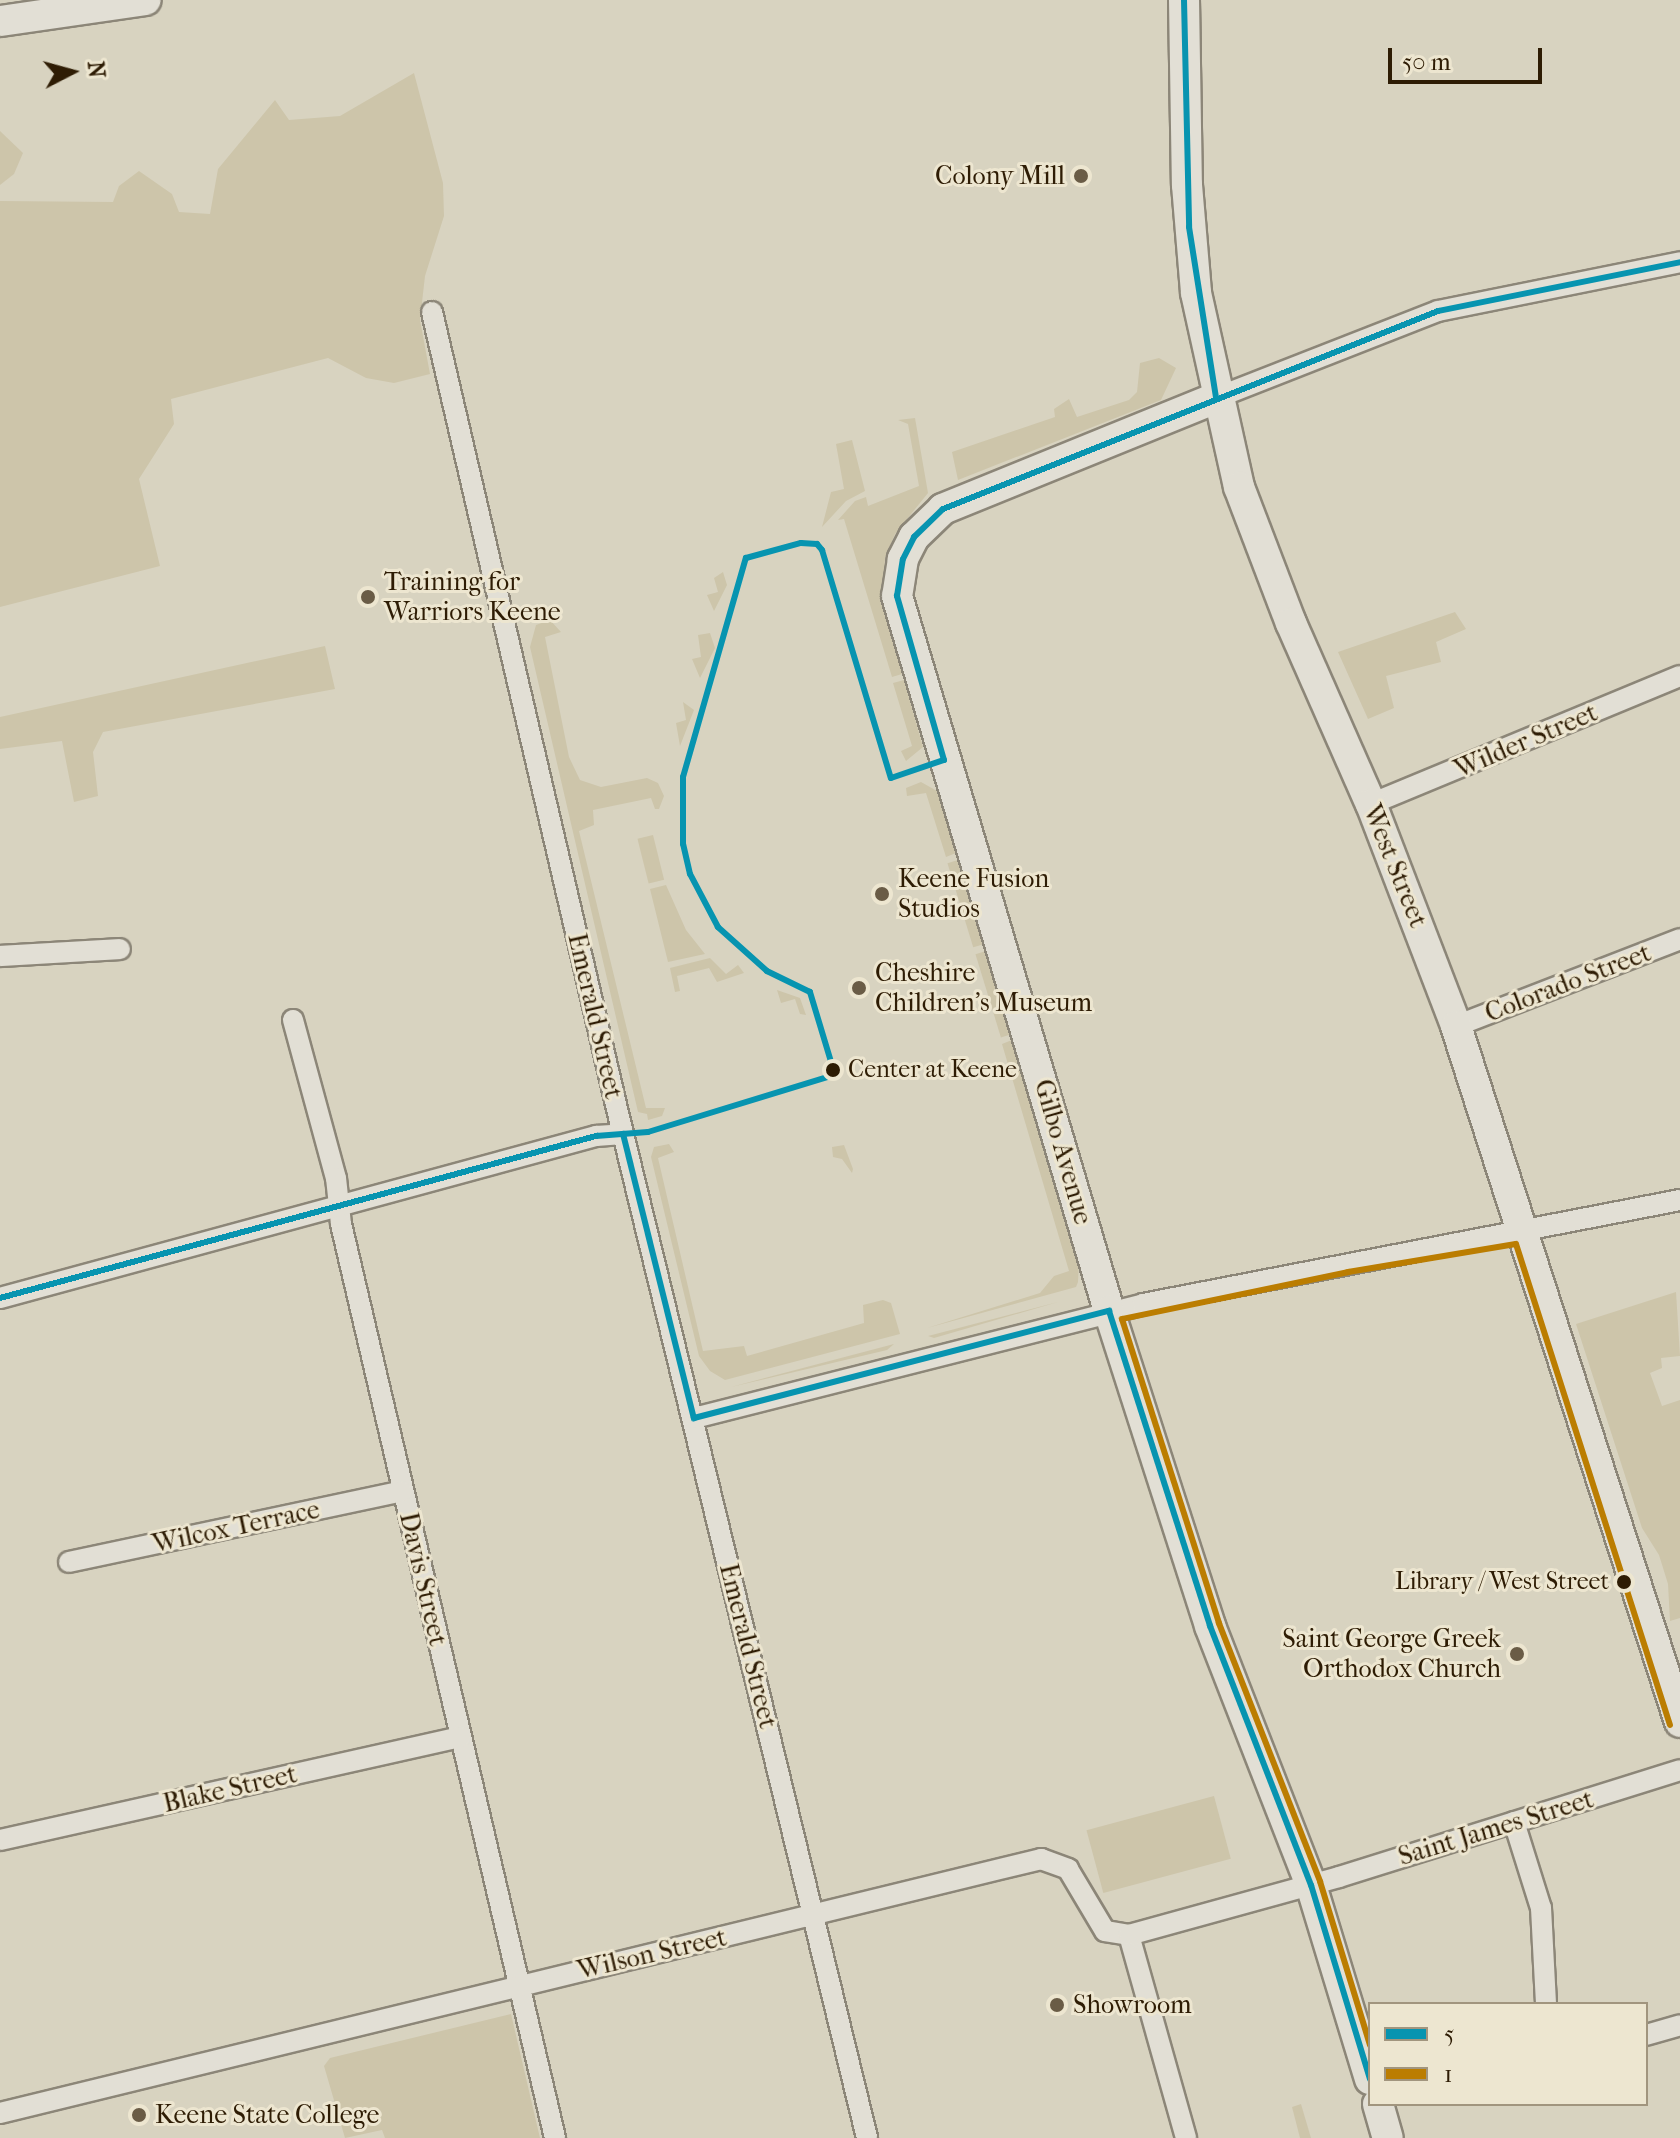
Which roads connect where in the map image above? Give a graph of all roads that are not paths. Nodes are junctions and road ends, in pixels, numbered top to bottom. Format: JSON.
{"nodes":[{"id":1,"x":145,"y":0,"type":"edge"},
{"id":2,"x":1184,"y":0,"type":"edge"},
{"id":3,"x":0,"y":21,"type":"edge"},
{"id":4,"x":1680,"y":262,"type":"edge"},
{"id":5,"x":432,"y":312,"type":"dead end"},
{"id":6,"x":1216,"y":398,"type":"junction"},
{"id":7,"x":1680,"y":676,"type":"edge"},
{"id":8,"x":1371,"y":804,"type":"junction"},
{"id":9,"x":1680,"y":939,"type":"edge"},
{"id":10,"x":120,"y":949,"type":"dead end"},
{"id":11,"x":0,"y":956,"type":"edge"},
{"id":12,"x":293,"y":1020,"type":"dead end"},
{"id":13,"x":1456,"y":1026,"type":"junction"},
{"id":14,"x":623,"y":1134,"type":"junction"},
{"id":15,"x":1680,"y":1200,"type":"edge"},
{"id":16,"x":339,"y":1205,"type":"junction"},
{"id":17,"x":1523,"y":1233,"type":"junction"},
{"id":18,"x":0,"y":1298,"type":"edge"},
{"id":19,"x":1109,"y":1311,"type":"junction"},
{"id":20,"x":694,"y":1418,"type":"junction"},
{"id":21,"x":402,"y":1491,"type":"junction"},
{"id":22,"x":69,"y":1562,"type":"dead end"},
{"id":23,"x":1680,"y":1722,"type":"edge"},
{"id":24,"x":461,"y":1737,"type":"junction"},
{"id":25,"x":1680,"y":1770,"type":"edge"},
{"id":26,"x":1514,"y":1822,"type":"junction"},
{"id":27,"x":0,"y":1840,"type":"edge"},
{"id":28,"x":1311,"y":1885,"type":"junction"},
{"id":29,"x":814,"y":1917,"type":"junction"},
{"id":30,"x":1129,"y":1935,"type":"junction"},
{"id":31,"x":520,"y":1984,"type":"junction"},
{"id":32,"x":1546,"y":2002,"type":"edge"},
{"id":33,"x":1680,"y":2025,"type":"edge"},
{"id":34,"x":1648,"y":2034,"type":"edge"},
{"id":35,"x":1368,"y":2072,"type":"edge"},
{"id":36,"x":1379,"y":2106,"type":"edge"},
{"id":37,"x":0,"y":2113,"type":"edge"},
{"id":38,"x":555,"y":2138,"type":"edge"},
{"id":39,"x":867,"y":2138,"type":"edge"},
{"id":40,"x":1186,"y":2138,"type":"edge"},
{"id":41,"x":1388,"y":2138,"type":"edge"}],
"edges":[{"from":1,"to":3,"type":"street"},
{"from":2,"to":6,"type":"street","name":"West Street"},
{"from":4,"to":6,"type":"street"},
{"from":5,"to":14,"type":"street","name":"Emerald Street"},
{"from":6,"to":8,"type":"street","name":"West Street"},
{"from":6,"to":19,"type":"street","name":"Gilbo Avenue"},
{"from":7,"to":8,"type":"street","name":"Wilder Street"},
{"from":8,"to":13,"type":"street","name":"West Street"},
{"from":9,"to":13,"type":"street","name":"Colorado Street"},
{"from":10,"to":11,"type":"street"},
{"from":12,"to":16,"type":"street","name":"Davis Street"},
{"from":13,"to":17,"type":"street","name":"West Street"},
{"from":14,"to":16,"type":"street"},
{"from":14,"to":20,"type":"street","name":"Emerald Street"},
{"from":15,"to":17,"type":"street"},
{"from":16,"to":18,"type":"street"},
{"from":16,"to":21,"type":"street","name":"Davis Street"},
{"from":17,"to":19,"type":"street"},
{"from":17,"to":23,"type":"street","name":"West Street"},
{"from":19,"to":20,"type":"street"},
{"from":19,"to":28,"type":"street","name":"Gilbo Avenue"},
{"from":20,"to":29,"type":"street","name":"Emerald Street"},
{"from":21,"to":22,"type":"street","name":"Wilcox Terrace"},
{"from":21,"to":24,"type":"street","name":"Davis Street"},
{"from":24,"to":27,"type":"street","name":"Blake Street"},
{"from":24,"to":31,"type":"street","name":"Davis Street"},
{"from":25,"to":26,"type":"street","name":"Saint James Street"},
{"from":26,"to":28,"type":"street","name":"Saint James Street"},
{"from":26,"to":32,"type":"street"},
{"from":28,"to":30,"type":"street","name":"Saint James Street"},
{"from":28,"to":35,"type":"street","name":"Gilbo Avenue"},
{"from":29,"to":30,"type":"street","name":"Wilson Street"},
{"from":29,"to":31,"type":"street","name":"Wilson Street"},
{"from":29,"to":39,"type":"street","name":"Emerald Street"},
{"from":30,"to":40,"type":"street"},
{"from":31,"to":37,"type":"street","name":"Wilson Street"},
{"from":31,"to":38,"type":"street","name":"Davis Street"},
{"from":33,"to":34,"type":"street"},
{"from":36,"to":41,"type":"street"}]}
